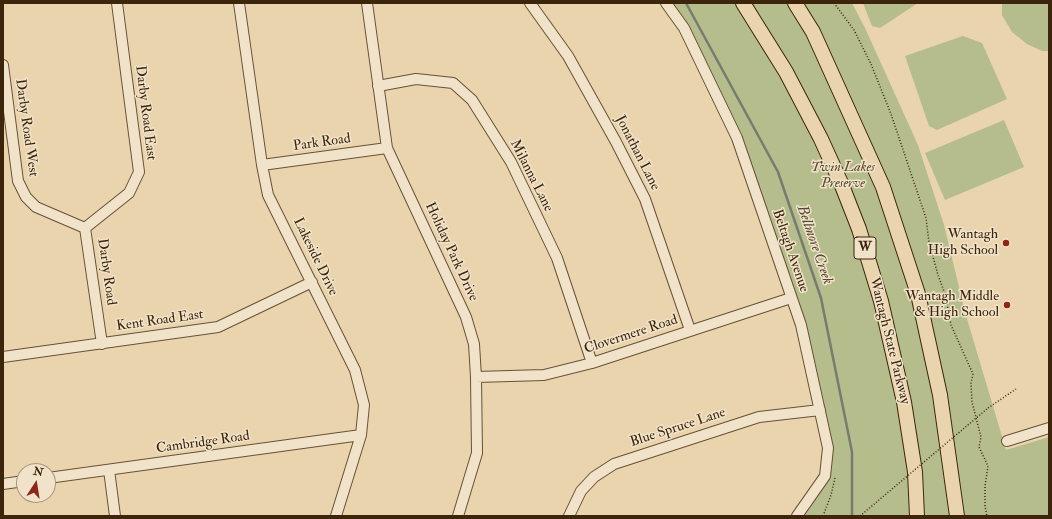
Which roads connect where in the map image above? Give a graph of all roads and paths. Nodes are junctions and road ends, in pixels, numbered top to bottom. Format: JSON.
{"nodes":[{"id":1,"x":117,"y":3,"type":"edge"},
{"id":2,"x":238,"y":3,"type":"edge"},
{"id":3,"x":367,"y":3,"type":"edge"},
{"id":4,"x":530,"y":3,"type":"edge"},
{"id":5,"x":666,"y":3,"type":"edge"},
{"id":6,"x":743,"y":3,"type":"edge"},
{"id":7,"x":795,"y":3,"type":"edge"},
{"id":8,"x":834,"y":3,"type":"edge"},
{"id":9,"x":3,"y":65,"type":"edge"},
{"id":10,"x":378,"y":86,"type":"junction"},
{"id":11,"x":387,"y":148,"type":"junction"},
{"id":12,"x":262,"y":165,"type":"junction"},
{"id":13,"x":85,"y":228,"type":"junction"},
{"id":14,"x":312,"y":282,"type":"junction"},
{"id":15,"x":792,"y":298,"type":"junction"},
{"id":16,"x":690,"y":330,"type":"junction"},
{"id":17,"x":102,"y":344,"type":"junction"},
{"id":18,"x":3,"y":357,"type":"edge"},
{"id":19,"x":592,"y":363,"type":"junction"},
{"id":20,"x":476,"y":377,"type":"junction"},
{"id":21,"x":1016,"y":389,"type":"dead end"},
{"id":22,"x":820,"y":410,"type":"junction"},
{"id":23,"x":1049,"y":428,"type":"edge"},
{"id":24,"x":361,"y":435,"type":"junction"},
{"id":25,"x":1007,"y":441,"type":"dead end"},
{"id":26,"x":108,"y":470,"type":"junction"},
{"id":27,"x":56,"y":477,"type":"edge"},
{"id":28,"x":16,"y":482,"type":"edge"},
{"id":29,"x":3,"y":484,"type":"edge"},
{"id":30,"x":115,"y":516,"type":"edge"},
{"id":31,"x":336,"y":516,"type":"edge"},
{"id":32,"x":458,"y":516,"type":"edge"},
{"id":33,"x":569,"y":516,"type":"edge"},
{"id":34,"x":797,"y":516,"type":"edge"},
{"id":35,"x":860,"y":516,"type":"edge"},
{"id":36,"x":917,"y":516,"type":"edge"},
{"id":37,"x":957,"y":516,"type":"edge"},
{"id":38,"x":987,"y":516,"type":"edge"}],
"edges":[{"from":1,"to":13,"type":"street","name":"Darby Road East"},
{"from":2,"to":12,"type":"street","name":"Lakeside Drive"},
{"from":3,"to":10,"type":"street","name":"Holiday Park Drive"},
{"from":4,"to":16,"type":"street","name":"Jonathan Lane"},
{"from":5,"to":15,"type":"street","name":"Beltagh Avenue"},
{"from":6,"to":36,"type":"highway","name":"Wantagh State Parkway","number":"W"},
{"from":7,"to":37,"type":"highway"},
{"from":8,"to":38,"type":"path"},
{"from":9,"to":13,"type":"street","name":"Darby Road West"},
{"from":10,"to":11,"type":"street","name":"Holiday Park Drive"},
{"from":10,"to":19,"type":"street","name":"Milanna Lane"},
{"from":11,"to":12,"type":"street","name":"Park Road"},
{"from":11,"to":20,"type":"street","name":"Holiday Park Drive"},
{"from":12,"to":14,"type":"street","name":"Lakeside Drive"},
{"from":13,"to":17,"type":"street","name":"Darby Road"},
{"from":14,"to":17,"type":"street","name":"Kent Road East"},
{"from":14,"to":24,"type":"street","name":"Lakeside Drive"},
{"from":15,"to":16,"type":"street","name":"Clovermere Road"},
{"from":15,"to":22,"type":"street","name":"Beltagh Avenue"},
{"from":16,"to":19,"type":"street","name":"Clovermere Road"},
{"from":17,"to":18,"type":"street","name":"Kent Road East"},
{"from":19,"to":20,"type":"street","name":"Clovermere Road"},
{"from":20,"to":32,"type":"street","name":"Holiday Park Drive"},
{"from":21,"to":35,"type":"path","bridge":true},
{"from":22,"to":33,"type":"street","name":"Blue Spruce Lane"},
{"from":22,"to":34,"type":"street","name":"Beltagh Avenue"},
{"from":23,"to":25,"type":"street"},
{"from":24,"to":26,"type":"street","name":"Cambridge Road"},
{"from":24,"to":31,"type":"street","name":"Lakeside Drive"},
{"from":26,"to":27,"type":"street","name":"Cambridge Road"},
{"from":26,"to":30,"type":"street"},
{"from":28,"to":29,"type":"street"}]}
